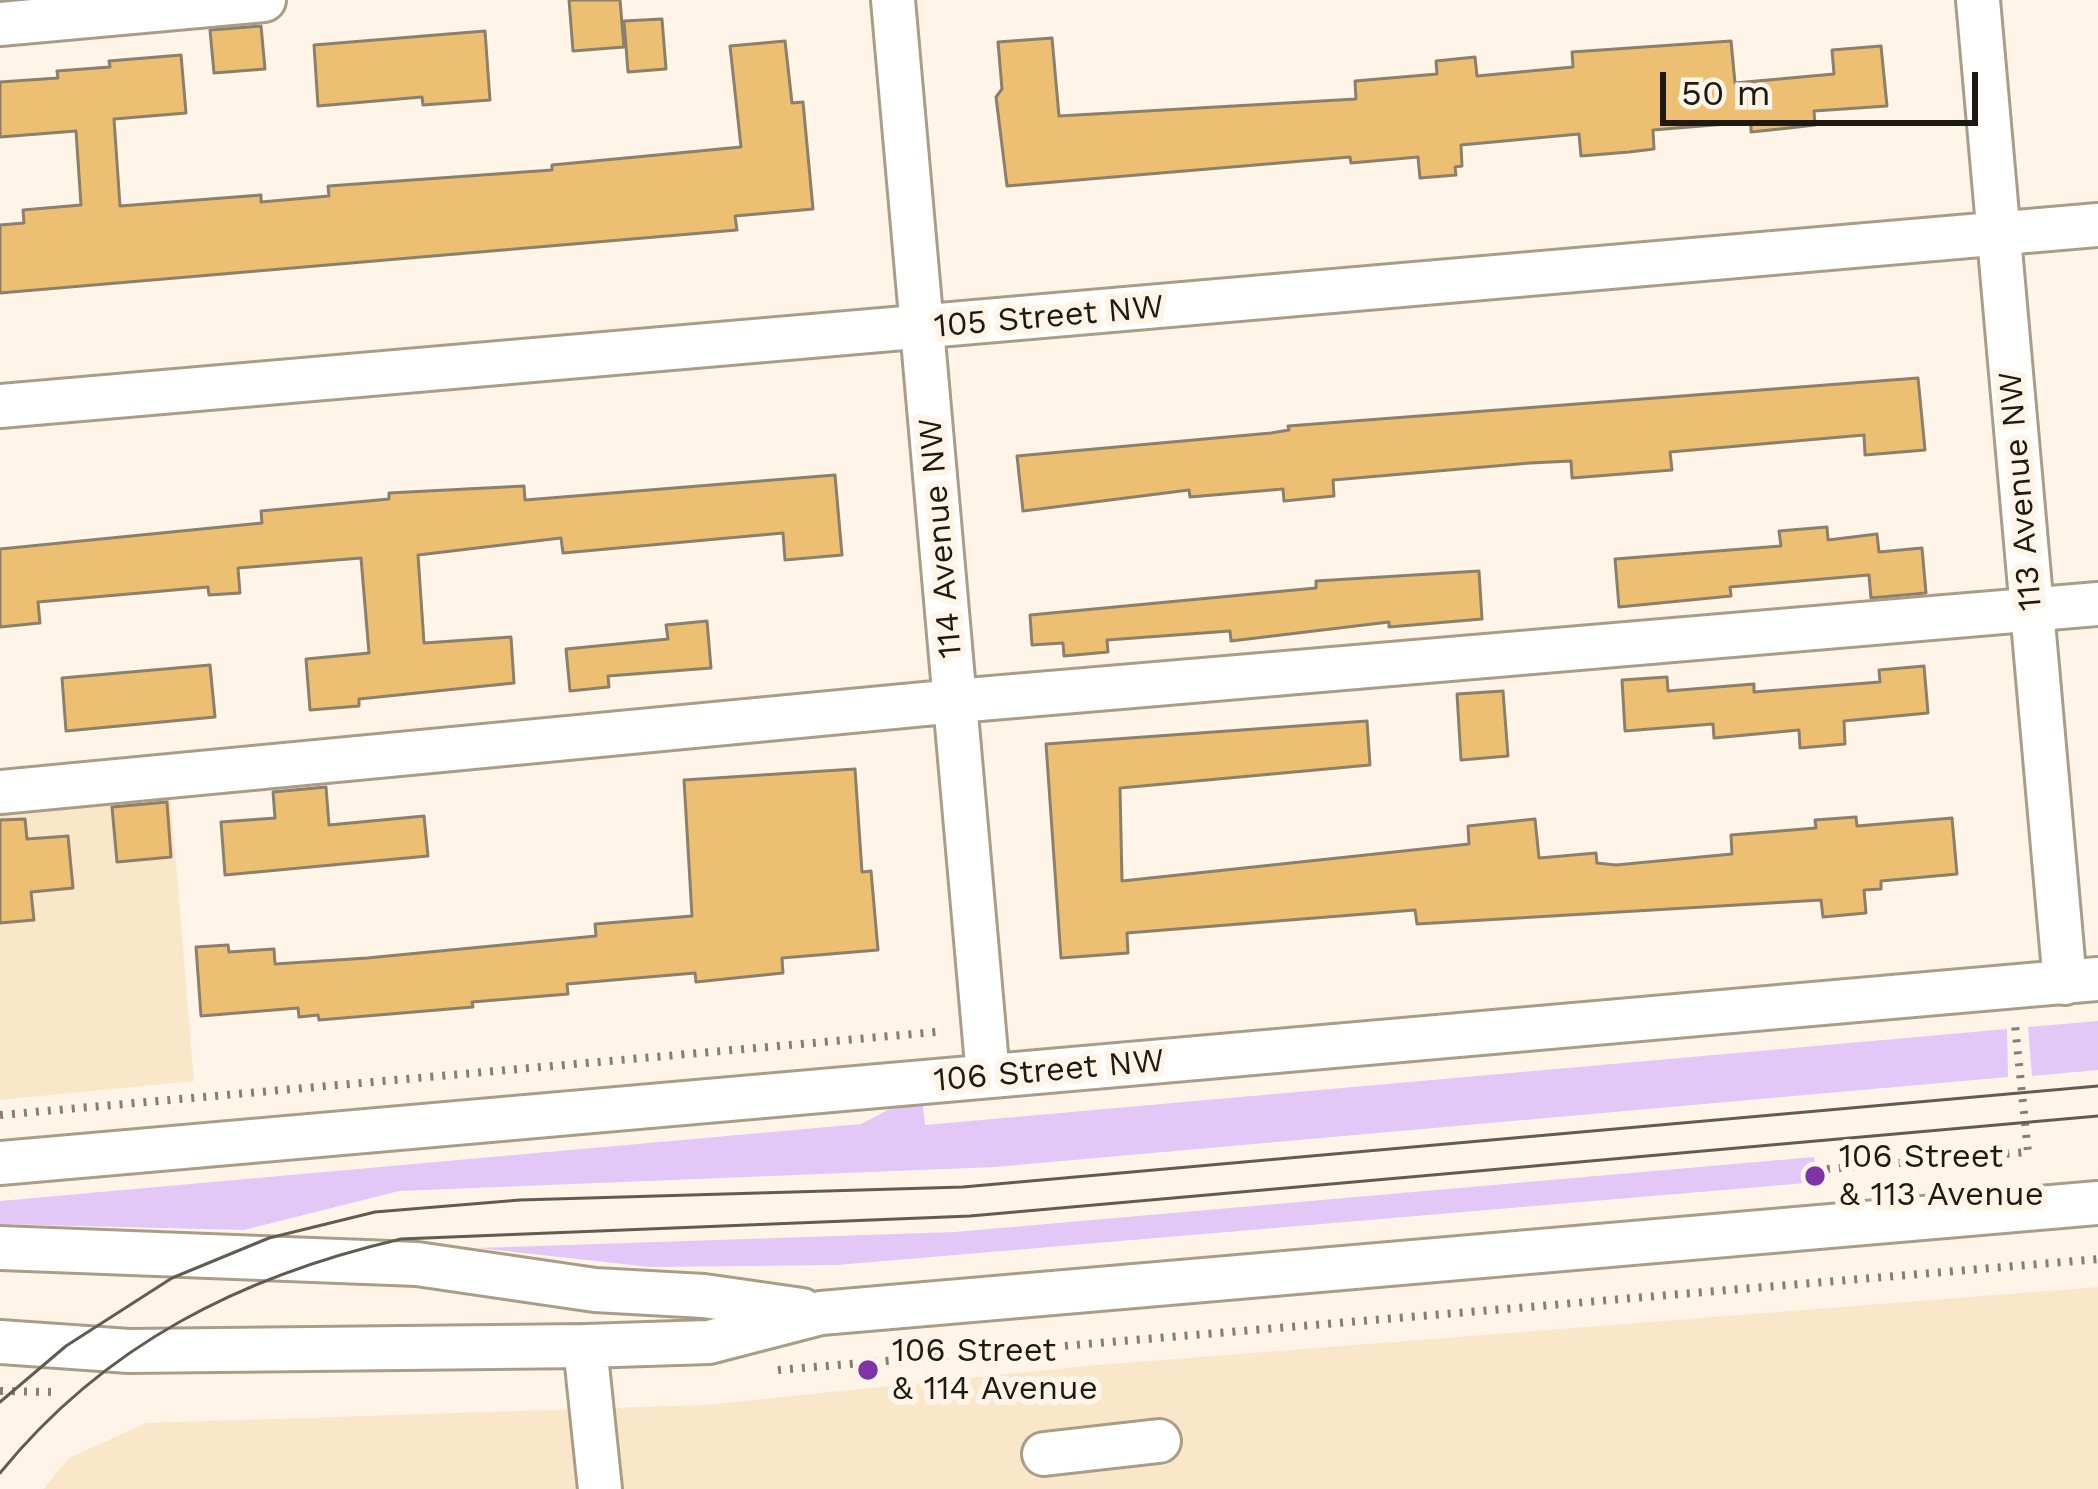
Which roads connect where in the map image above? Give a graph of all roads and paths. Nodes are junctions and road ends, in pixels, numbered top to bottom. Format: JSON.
{"nodes":[{"id":1,"x":264,"y":0,"type":"edge"},
{"id":2,"x":893,"y":0,"type":"edge"},
{"id":3,"x":1978,"y":0,"type":"edge"},
{"id":4,"x":0,"y":24,"type":"edge"},
{"id":5,"x":2098,"y":225,"type":"edge"},
{"id":6,"x":1997,"y":235,"type":"junction"},
{"id":7,"x":921,"y":328,"type":"junction"},
{"id":8,"x":0,"y":406,"type":"edge"},
{"id":9,"x":2098,"y":604,"type":"edge"},
{"id":10,"x":2033,"y":610,"type":"junction"},
{"id":11,"x":956,"y":701,"type":"junction"},
{"id":12,"x":0,"y":792,"type":"edge"},
{"id":13,"x":2081,"y":981,"type":"edge"},
{"id":14,"x":2011,"y":988,"type":"junction"},
{"id":15,"x":937,"y":1032,"type":"dead end"},
{"id":16,"x":988,"y":1076,"type":"junction"},
{"id":17,"x":0,"y":1115,"type":"edge"},
{"id":18,"x":0,"y":1163,"type":"edge"},
{"id":19,"x":1815,"y":1170,"type":"dead end"},
{"id":20,"x":2098,"y":1203,"type":"edge"},
{"id":21,"x":0,"y":1248,"type":"edge"},
{"id":22,"x":2098,"y":1259,"type":"edge"},
{"id":23,"x":821,"y":1313,"type":"junction"},
{"id":24,"x":0,"y":1342,"type":"edge"},
{"id":25,"x":586,"y":1346,"type":"junction"},
{"id":26,"x":756,"y":1372,"type":"dead end"},
{"id":27,"x":1159,"y":1441,"type":"dead end"},
{"id":28,"x":1044,"y":1454,"type":"dead end"},
{"id":29,"x":600,"y":1489,"type":"edge"}],
"edges":[{"from":1,"to":4,"type":"street"},
{"from":2,"to":7,"type":"street","name":"114 Avenue NW"},
{"from":3,"to":6,"type":"street","name":"113 Avenue NW"},
{"from":5,"to":6,"type":"street","name":"105 Street NW"},
{"from":6,"to":7,"type":"street","name":"105 Street NW"},
{"from":6,"to":10,"type":"street","name":"113 Avenue NW"},
{"from":7,"to":8,"type":"street","name":"105 Street NW"},
{"from":7,"to":11,"type":"street","name":"114 Avenue NW"},
{"from":9,"to":10,"type":"street"},
{"from":10,"to":11,"type":"street"},
{"from":10,"to":13,"type":"street","name":"113 Avenue NW"},
{"from":11,"to":12,"type":"street"},
{"from":11,"to":16,"type":"street","name":"114 Avenue NW"},
{"from":13,"to":14,"type":"street","name":"106 Street NW"},
{"from":14,"to":16,"type":"street","name":"106 Street NW"},
{"from":14,"to":19,"type":"path"},
{"from":15,"to":17,"type":"path"},
{"from":16,"to":18,"type":"street","name":"106 Street NW"},
{"from":20,"to":23,"type":"street"},
{"from":21,"to":23,"type":"street"},
{"from":22,"to":26,"type":"path"},
{"from":23,"to":25,"type":"street"},
{"from":24,"to":25,"type":"street"},
{"from":25,"to":29,"type":"street"},
{"from":27,"to":28,"type":"street"}]}
